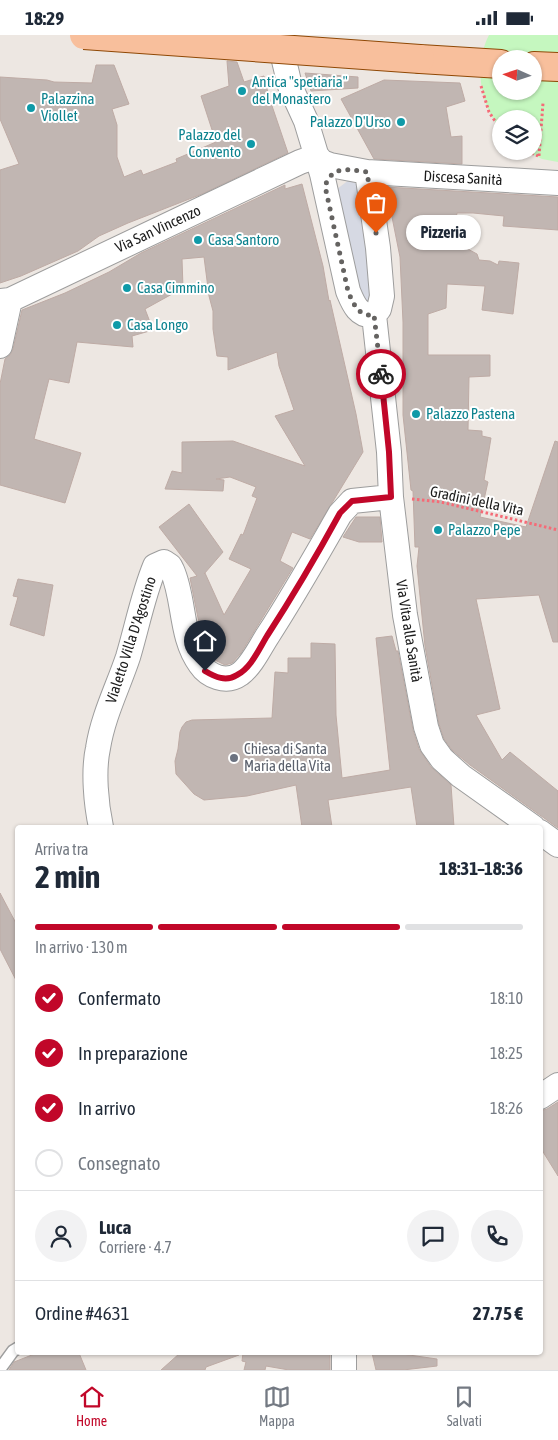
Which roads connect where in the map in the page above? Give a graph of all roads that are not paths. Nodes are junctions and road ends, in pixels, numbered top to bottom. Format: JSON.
{"nodes":[{"id":1,"x":84,"y":35,"type":"edge"},
{"id":2,"x":278,"y":35,"type":"edge"},
{"id":3,"x":492,"y":63,"type":"edge"},
{"id":4,"x":542,"y":66,"type":"edge"},
{"id":5,"x":558,"y":67,"type":"edge"},
{"id":6,"x":317,"y":156,"type":"junction"},
{"id":7,"x":343,"y":169,"type":"junction"},
{"id":8,"x":367,"y":172,"type":"junction"},
{"id":9,"x":558,"y":183,"type":"edge"},
{"id":10,"x":325,"y":186,"type":"junction"},
{"id":11,"x":5,"y":301,"type":"edge"},
{"id":12,"x":374,"y":315,"type":"junction"},
{"id":13,"x":0,"y":346,"type":"edge"},
{"id":14,"x":391,"y":497,"type":"junction"},
{"id":15,"x":101,"y":825,"type":"edge"},
{"id":16,"x":530,"y":825,"type":"edge"},
{"id":17,"x":543,"y":834,"type":"edge"},
{"id":18,"x":558,"y":845,"type":"edge"},
{"id":19,"x":558,"y":1085,"type":"edge"},
{"id":20,"x":543,"y":1095,"type":"edge"},
{"id":21,"x":15,"y":1350,"type":"edge"},
{"id":22,"x":344,"y":1355,"type":"edge"},
{"id":23,"x":0,"y":1369,"type":"edge"},
{"id":24,"x":344,"y":1370,"type":"edge"}],
"edges":[{"from":1,"to":3,"type":"main road","bridge":true},
{"from":2,"to":6,"type":"street"},
{"from":4,"to":5,"type":"main road"},
{"from":6,"to":7,"type":"street"},
{"from":6,"to":10,"type":"street"},
{"from":6,"to":11,"type":"street","name":"Via San Vincenzo"},
{"from":7,"to":8,"type":"street"},
{"from":7,"to":10,"type":"street"},
{"from":8,"to":9,"type":"street","name":"Discesa Sanità"},
{"from":8,"to":12,"type":"street"},
{"from":10,"to":12,"type":"street"},
{"from":11,"to":13,"type":"street"},
{"from":12,"to":14,"type":"street","name":"Via Vita alla Sanità"},
{"from":14,"to":15,"type":"street","name":"Vialetto Villa D'Agostino"},
{"from":14,"to":16,"type":"street","name":"Via Vita alla Sanità"},
{"from":17,"to":18,"type":"street"},
{"from":19,"to":20,"type":"street"},
{"from":21,"to":23,"type":"lane"},
{"from":22,"to":24,"type":"street"}]}
